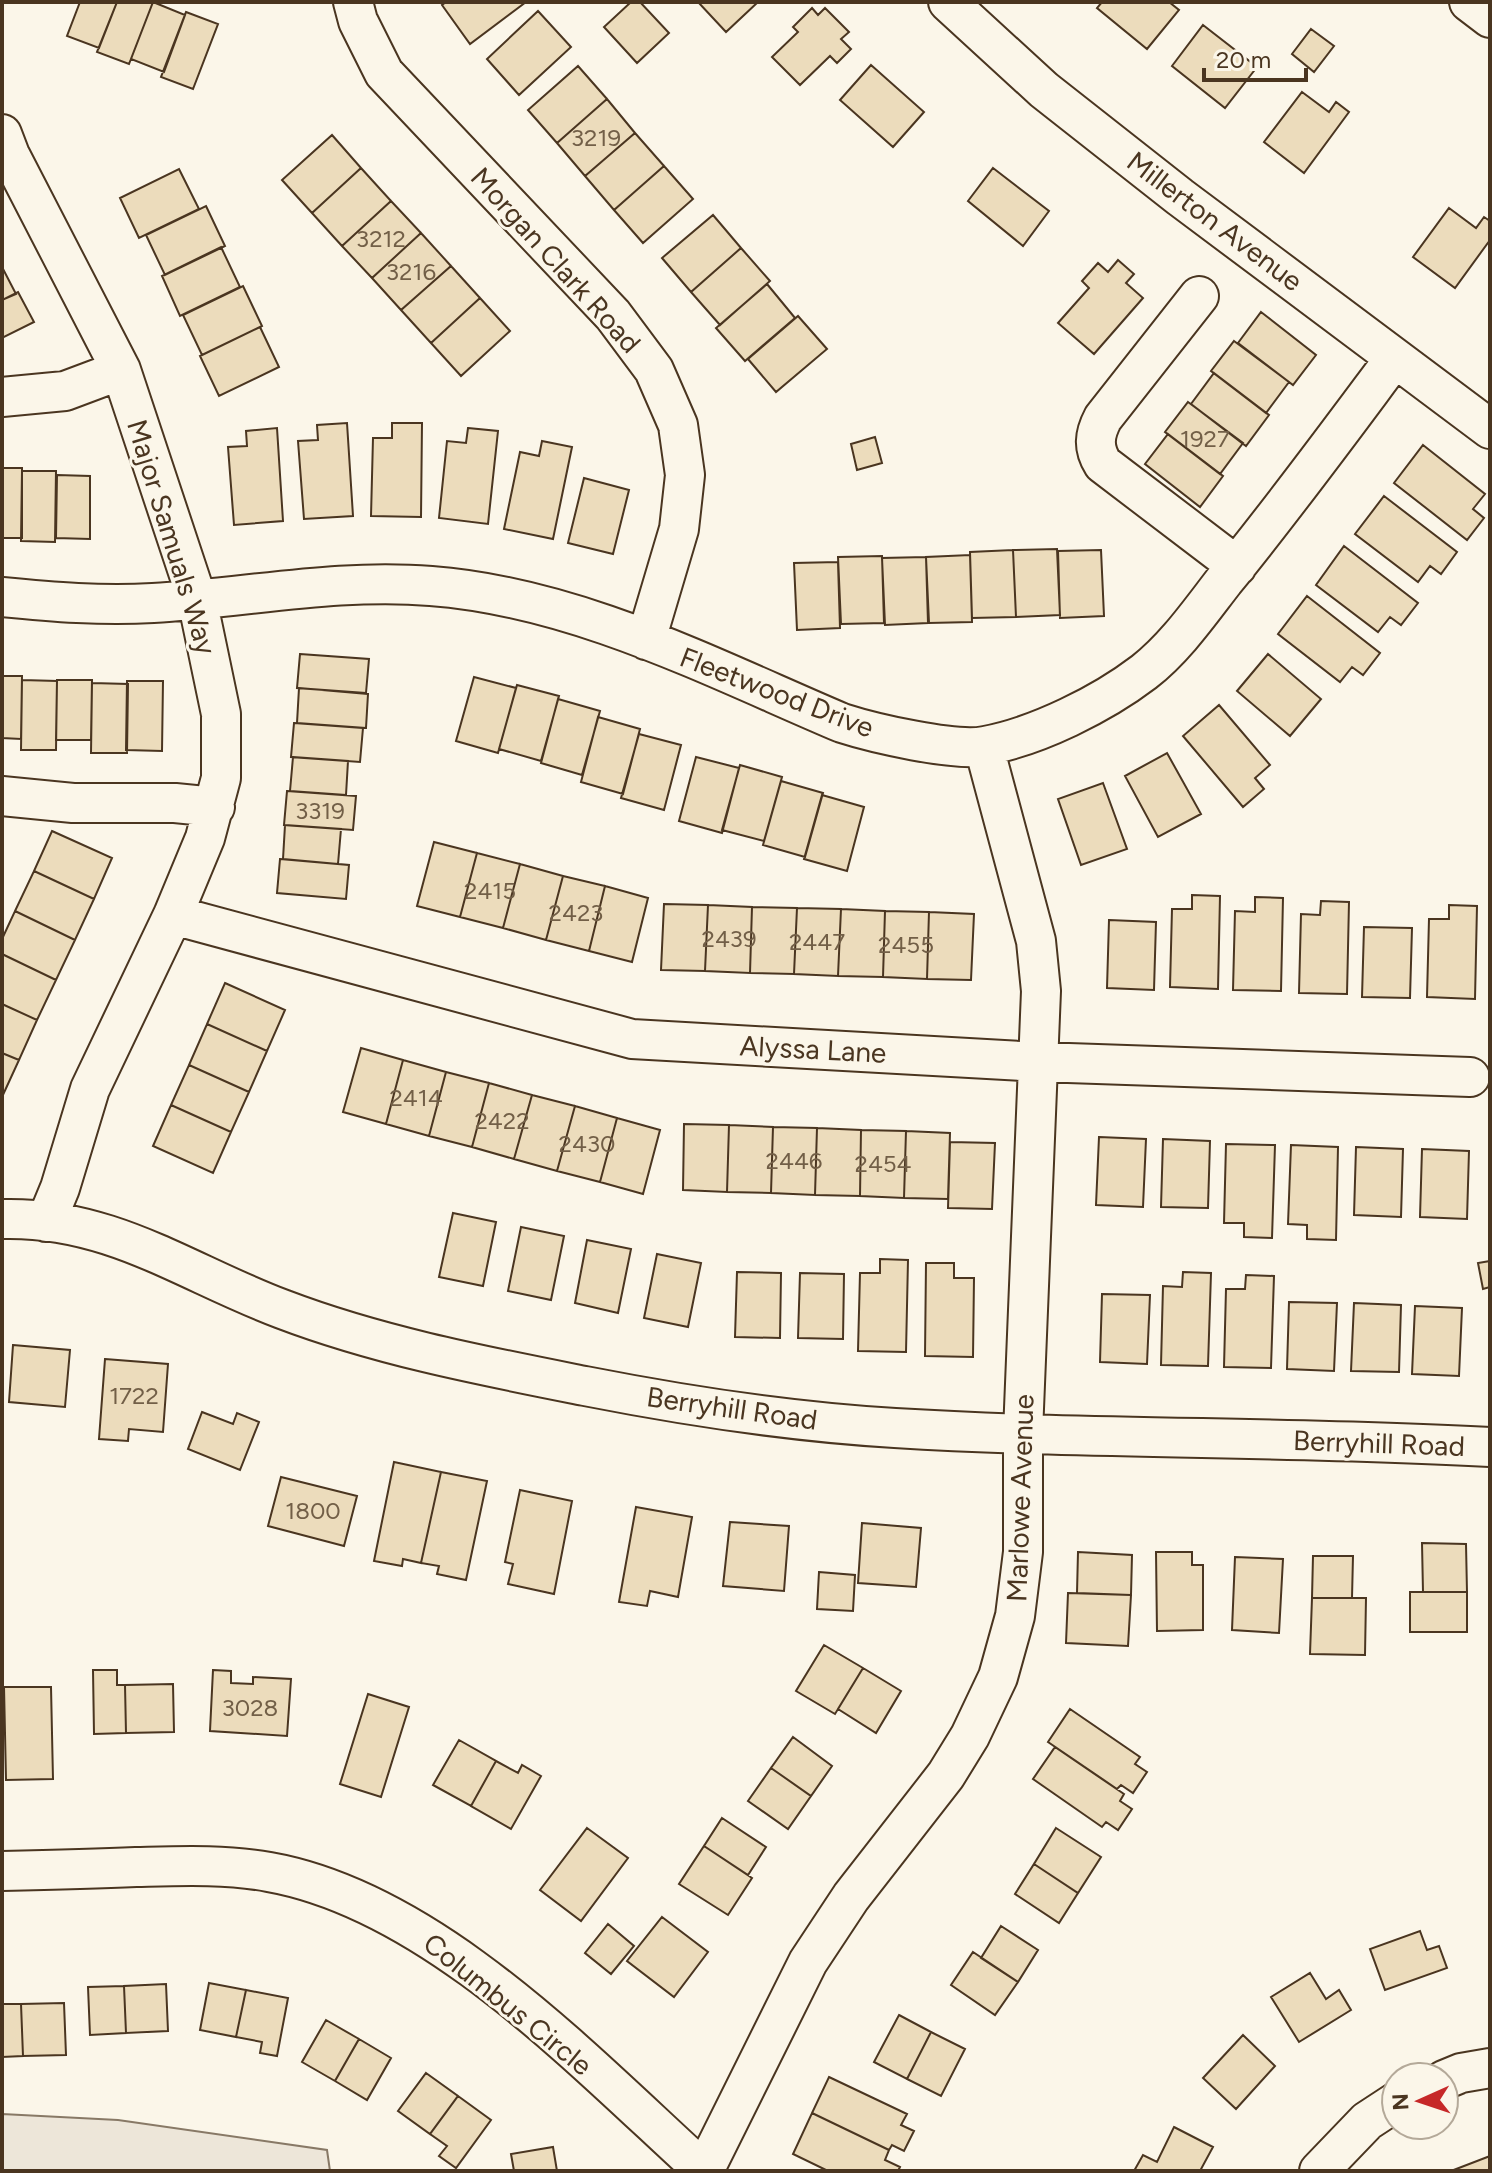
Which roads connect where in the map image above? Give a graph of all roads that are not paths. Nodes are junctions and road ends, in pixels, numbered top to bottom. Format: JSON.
{"nodes":[{"id":1,"x":353,"y":2,"type":"edge"},
{"id":2,"x":948,"y":2,"type":"edge"},
{"id":3,"x":1469,"y":2,"type":"edge"},
{"id":4,"x":1490,"y":18,"type":"edge"},
{"id":5,"x":2,"y":134,"type":"edge"},
{"id":6,"x":1199,"y":296,"type":"dead end"},
{"id":7,"x":1394,"y":359,"type":"junction"},
{"id":8,"x":121,"y":370,"type":"junction"},
{"id":9,"x":2,"y":397,"type":"edge"},
{"id":10,"x":1490,"y":429,"type":"edge"},
{"id":11,"x":1237,"y":566,"type":"junction"},
{"id":12,"x":2,"y":597,"type":"edge"},
{"id":13,"x":197,"y":599,"type":"junction"},
{"id":14,"x":646,"y":640,"type":"junction"},
{"id":15,"x":984,"y":747,"type":"junction"},
{"id":16,"x":2,"y":796,"type":"edge"},
{"id":17,"x":215,"y":807,"type":"junction"},
{"id":18,"x":173,"y":915,"type":"junction"},
{"id":19,"x":1039,"y":1062,"type":"junction"},
{"id":20,"x":1470,"y":1077,"type":"dead end"},
{"id":21,"x":2,"y":1219,"type":"edge"},
{"id":22,"x":46,"y":1222,"type":"junction"},
{"id":23,"x":1023,"y":1433,"type":"junction"},
{"id":24,"x":1490,"y":1447,"type":"edge"},
{"id":25,"x":2,"y":1871,"type":"edge"},
{"id":26,"x":1490,"y":2068,"type":"edge"},
{"id":27,"x":1460,"y":2073,"type":"edge"},
{"id":28,"x":1380,"y":2112,"type":"edge"},
{"id":29,"x":704,"y":2171,"type":"edge"},
{"id":30,"x":1319,"y":2171,"type":"edge"}],
"edges":[{"from":1,"to":14,"type":"street","name":"Morgan Clark Road"},
{"from":2,"to":7,"type":"street","name":"Millerton Avenue"},
{"from":3,"to":4,"type":"street"},
{"from":5,"to":8,"type":"street","name":"Major Samuals Way"},
{"from":6,"to":11,"type":"street"},
{"from":7,"to":10,"type":"street","name":"Millerton Avenue"},
{"from":7,"to":11,"type":"street","name":"Fleetwood Drive"},
{"from":8,"to":9,"type":"street"},
{"from":8,"to":13,"type":"street","name":"Major Samuals Way"},
{"from":11,"to":15,"type":"street","name":"Fleetwood Drive"},
{"from":12,"to":13,"type":"street","name":"Fleetwood Drive"},
{"from":13,"to":14,"type":"street","name":"Fleetwood Drive"},
{"from":13,"to":17,"type":"street","name":"Major Samuals Way"},
{"from":14,"to":15,"type":"street","name":"Fleetwood Drive"},
{"from":15,"to":19,"type":"street","name":"Marlowe Avenue"},
{"from":16,"to":17,"type":"street"},
{"from":17,"to":18,"type":"street","name":"Major Samuals Way"},
{"from":18,"to":19,"type":"street","name":"Alyssa Lane"},
{"from":18,"to":22,"type":"street","name":"Major Samuals Way"},
{"from":19,"to":20,"type":"street","name":"Alyssa Lane"},
{"from":19,"to":23,"type":"street","name":"Marlowe Avenue"},
{"from":21,"to":22,"type":"street","name":"Berryhill Road"},
{"from":22,"to":23,"type":"street","name":"Berryhill Road"},
{"from":23,"to":24,"type":"street","name":"Berryhill Road"},
{"from":23,"to":29,"type":"street","name":"Marlowe Avenue"},
{"from":25,"to":29,"type":"street","name":"Columbus Circle"},
{"from":26,"to":27,"type":"street"},
{"from":28,"to":30,"type":"street"}]}
